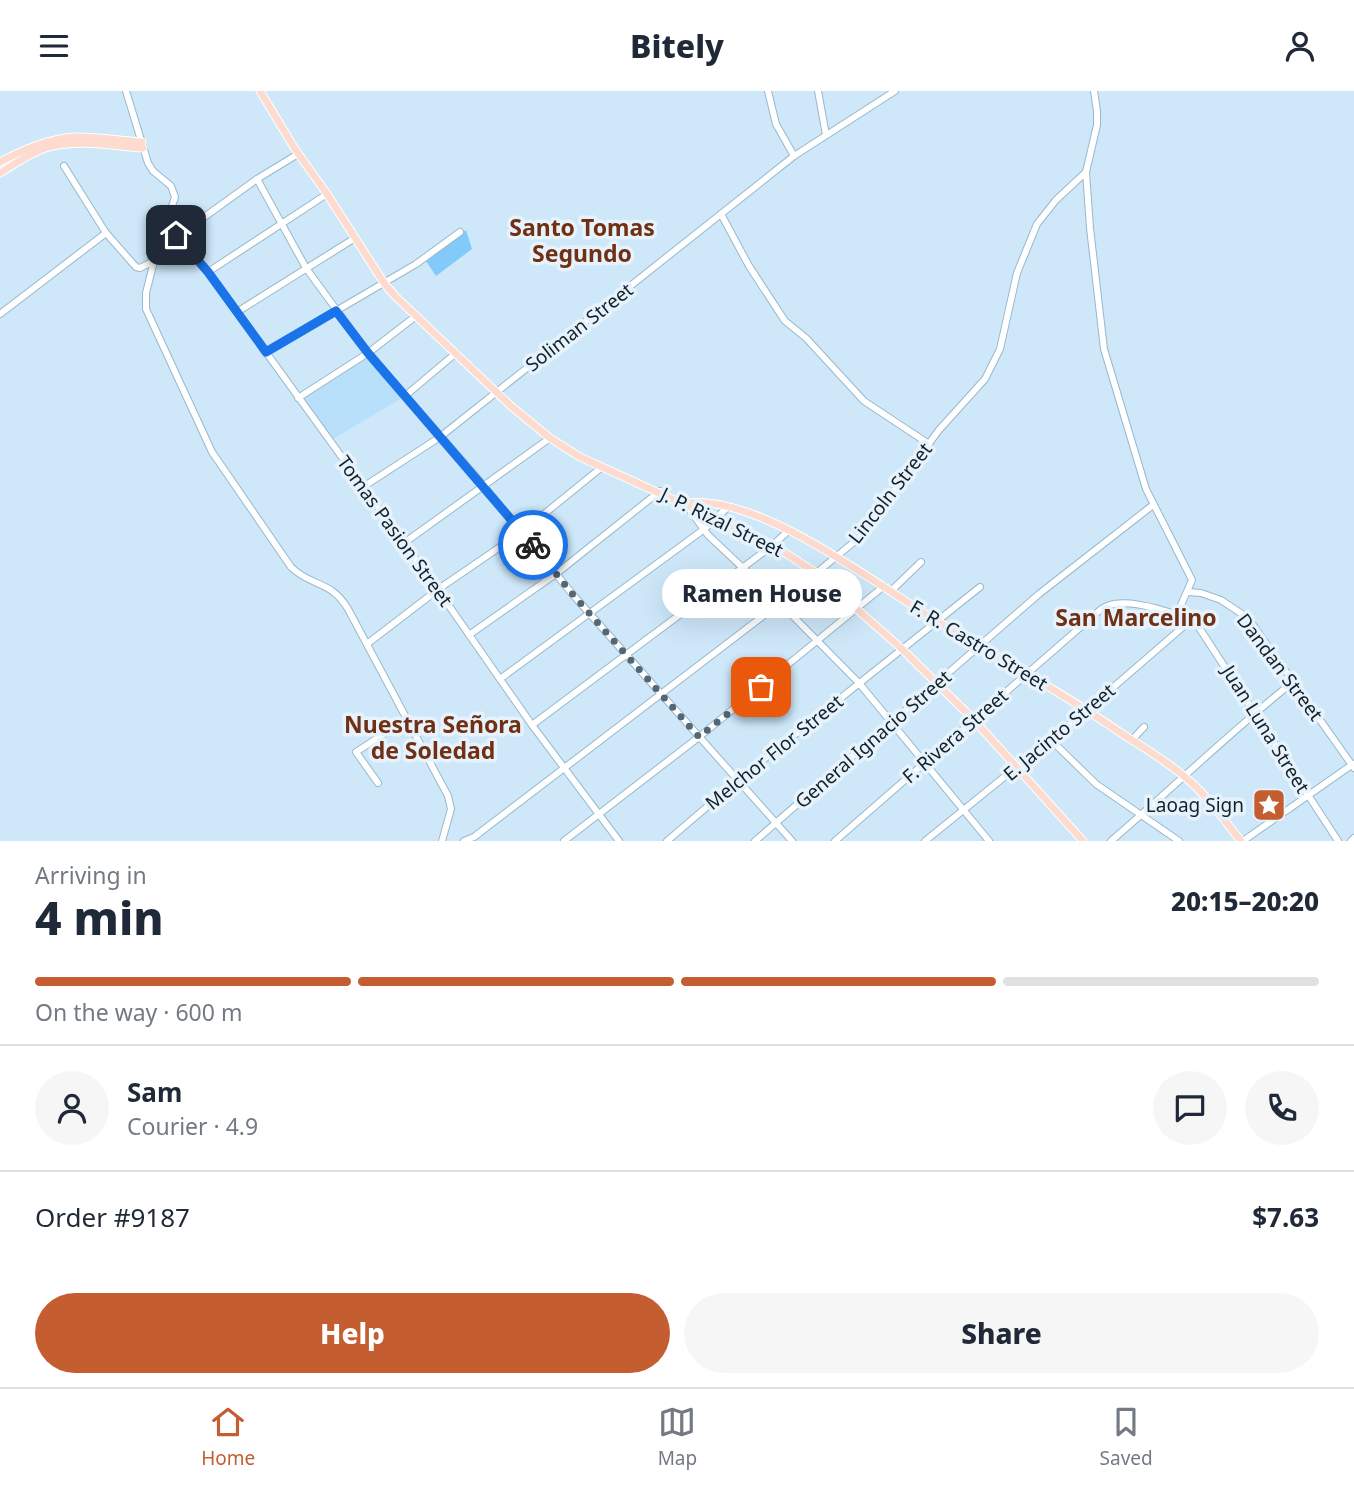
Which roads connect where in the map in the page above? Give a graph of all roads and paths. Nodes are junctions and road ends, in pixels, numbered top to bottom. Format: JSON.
{"nodes":[{"id":1,"x":126,"y":91,"type":"edge"},
{"id":2,"x":260,"y":91,"type":"edge"},
{"id":3,"x":768,"y":91,"type":"edge"},
{"id":4,"x":818,"y":91,"type":"edge"},
{"id":5,"x":895,"y":91,"type":"edge"},
{"id":6,"x":1094,"y":91,"type":"edge"},
{"id":7,"x":827,"y":135,"type":"junction"},
{"id":8,"x":143,"y":145,"type":"junction"},
{"id":9,"x":298,"y":154,"type":"junction"},
{"id":10,"x":794,"y":156,"type":"junction"},
{"id":11,"x":0,"y":162,"type":"edge"},
{"id":12,"x":64,"y":166,"type":"dead end"},
{"id":13,"x":1086,"y":172,"type":"junction"},
{"id":14,"x":0,"y":173,"type":"edge"},
{"id":15,"x":257,"y":179,"type":"junction"},
{"id":16,"x":327,"y":194,"type":"junction"},
{"id":17,"x":721,"y":214,"type":"junction"},
{"id":18,"x":283,"y":224,"type":"junction"},
{"id":19,"x":165,"y":229,"type":"junction"},
{"id":20,"x":460,"y":232,"type":"dead end"},
{"id":21,"x":106,"y":233,"type":"junction"},
{"id":22,"x":178,"y":236,"type":"junction"},
{"id":23,"x":355,"y":238,"type":"junction"},
{"id":24,"x":154,"y":261,"type":"junction"},
{"id":25,"x":306,"y":268,"type":"junction"},
{"id":26,"x":208,"y":272,"type":"junction"},
{"id":27,"x":384,"y":283,"type":"junction"},
{"id":28,"x":336,"y":311,"type":"junction"},
{"id":29,"x":237,"y":312,"type":"junction"},
{"id":30,"x":0,"y":314,"type":"edge"},
{"id":31,"x":416,"y":316,"type":"junction"},
{"id":32,"x":266,"y":352,"type":"junction"},
{"id":33,"x":368,"y":353,"type":"junction"},
{"id":34,"x":456,"y":353,"type":"junction"},
{"id":35,"x":497,"y":393,"type":"junction"},
{"id":36,"x":405,"y":395,"type":"junction"},
{"id":37,"x":298,"y":398,"type":"junction"},
{"id":38,"x":440,"y":437,"type":"junction"},
{"id":39,"x":550,"y":438,"type":"junction"},
{"id":40,"x":929,"y":444,"type":"junction"},
{"id":41,"x":602,"y":467,"type":"junction"},
{"id":42,"x":484,"y":486,"type":"junction"},
{"id":43,"x":363,"y":487,"type":"junction"},
{"id":44,"x":660,"y":491,"type":"junction"},
{"id":45,"x":685,"y":503,"type":"junction"},
{"id":46,"x":1153,"y":505,"type":"junction"},
{"id":47,"x":728,"y":507,"type":"junction"},
{"id":48,"x":718,"y":518,"type":"junction"},
{"id":49,"x":703,"y":530,"type":"junction"},
{"id":50,"x":788,"y":531,"type":"junction"},
{"id":51,"x":522,"y":532,"type":"junction"},
{"id":52,"x":404,"y":543,"type":"junction"},
{"id":53,"x":773,"y":545,"type":"junction"},
{"id":54,"x":837,"y":556,"type":"junction"},
{"id":55,"x":921,"y":562,"type":"dead end"},
{"id":56,"x":743,"y":567,"type":"junction"},
{"id":57,"x":557,"y":573,"type":"junction"},
{"id":58,"x":816,"y":573,"type":"junction"},
{"id":59,"x":980,"y":587,"type":"dead end"},
{"id":60,"x":887,"y":589,"type":"junction"},
{"id":61,"x":438,"y":590,"type":"junction"},
{"id":62,"x":1188,"y":592,"type":"junction"},
{"id":63,"x":780,"y":603,"type":"junction"},
{"id":64,"x":858,"y":609,"type":"junction"},
{"id":65,"x":589,"y":613,"type":"junction"},
{"id":66,"x":1177,"y":614,"type":"junction"},
{"id":67,"x":1191,"y":620,"type":"junction"},
{"id":68,"x":937,"y":621,"type":"junction"},
{"id":69,"x":469,"y":635,"type":"junction"},
{"id":70,"x":818,"y":641,"type":"junction"},
{"id":71,"x":367,"y":645,"type":"junction"},
{"id":72,"x":980,"y":646,"type":"junction"},
{"id":73,"x":902,"y":649,"type":"junction"},
{"id":74,"x":625,"y":654,"type":"junction"},
{"id":75,"x":1027,"y":673,"type":"junction"},
{"id":76,"x":499,"y":679,"type":"junction"},
{"id":77,"x":859,"y":683,"type":"junction"},
{"id":78,"x":1293,"y":683,"type":"junction"},
{"id":79,"x":938,"y":684,"type":"junction"},
{"id":80,"x":661,"y":694,"type":"junction"},
{"id":81,"x":1087,"y":710,"type":"junction"},
{"id":82,"x":1255,"y":712,"type":"junction"},
{"id":83,"x":407,"y":719,"type":"junction"},
{"id":84,"x":974,"y":720,"type":"junction"},
{"id":85,"x":891,"y":721,"type":"junction"},
{"id":86,"x":531,"y":725,"type":"junction"},
{"id":87,"x":1144,"y":727,"type":"dead end"},
{"id":88,"x":699,"y":737,"type":"junction"},
{"id":89,"x":1050,"y":739,"type":"junction"},
{"id":90,"x":1132,"y":740,"type":"junction"},
{"id":91,"x":925,"y":761,"type":"junction"},
{"id":92,"x":1353,"y":766,"type":"edge"},
{"id":93,"x":1016,"y":767,"type":"junction"},
{"id":94,"x":564,"y":770,"type":"junction"},
{"id":95,"x":1185,"y":777,"type":"junction"},
{"id":96,"x":738,"y":781,"type":"junction"},
{"id":97,"x":378,"y":783,"type":"dead end"},
{"id":98,"x":1308,"y":796,"type":"junction"},
{"id":99,"x":964,"y":810,"type":"junction"},
{"id":100,"x":598,"y":814,"type":"junction"},
{"id":101,"x":1142,"y":814,"type":"junction"},
{"id":102,"x":775,"y":823,"type":"junction"},
{"id":103,"x":442,"y":841,"type":"edge"},
{"id":104,"x":464,"y":841,"type":"edge"},
{"id":105,"x":564,"y":841,"type":"edge"},
{"id":106,"x":619,"y":841,"type":"edge"},
{"id":107,"x":667,"y":841,"type":"edge"},
{"id":108,"x":755,"y":841,"type":"edge"},
{"id":109,"x":792,"y":841,"type":"edge"},
{"id":110,"x":835,"y":841,"type":"edge"},
{"id":111,"x":925,"y":841,"type":"edge"},
{"id":112,"x":989,"y":841,"type":"edge"},
{"id":113,"x":1083,"y":841,"type":"edge"},
{"id":114,"x":1111,"y":841,"type":"edge"},
{"id":115,"x":1179,"y":841,"type":"edge"},
{"id":116,"x":1242,"y":841,"type":"edge"},
{"id":117,"x":1338,"y":841,"type":"edge"}],
"edges":[{"from":1,"to":8,"type":"street"},
{"from":2,"to":9,"type":"main road","name":"J. P. Rizal Street"},
{"from":3,"to":10,"type":"street"},
{"from":4,"to":7,"type":"street"},
{"from":5,"to":7,"type":"street","name":"Soliman Street"},
{"from":6,"to":13,"type":"street"},
{"from":7,"to":10,"type":"street","name":"Soliman Street"},
{"from":8,"to":11,"type":"main road"},
{"from":8,"to":14,"type":"main road"},
{"from":8,"to":19,"type":"street"},
{"from":9,"to":15,"type":"street"},
{"from":9,"to":16,"type":"main road","name":"J. P. Rizal Street"},
{"from":10,"to":17,"type":"street","name":"Soliman Street"},
{"from":12,"to":21,"type":"street"},
{"from":13,"to":40,"type":"street","name":"Lincoln Street"},
{"from":13,"to":46,"type":"street"},
{"from":15,"to":18,"type":"street"},
{"from":15,"to":22,"type":"street"},
{"from":16,"to":18,"type":"street"},
{"from":16,"to":23,"type":"main road","name":"J. P. Rizal Street"},
{"from":17,"to":35,"type":"street","name":"Soliman Street"},
{"from":17,"to":40,"type":"street"},
{"from":18,"to":25,"type":"street"},
{"from":18,"to":26,"type":"street"},
{"from":19,"to":22,"type":"street","name":"Tomas Pasion Street"},
{"from":19,"to":24,"type":"street"},
{"from":20,"to":27,"type":"street"},
{"from":21,"to":24,"type":"street"},
{"from":21,"to":30,"type":"street"},
{"from":22,"to":26,"type":"street","name":"Tomas Pasion Street"},
{"from":23,"to":25,"type":"street"},
{"from":23,"to":27,"type":"main road","name":"J. P. Rizal Street"},
{"from":24,"to":71,"type":"street"},
{"from":25,"to":28,"type":"street"},
{"from":25,"to":29,"type":"street"},
{"from":26,"to":29,"type":"street","name":"Tomas Pasion Street"},
{"from":27,"to":28,"type":"street"},
{"from":27,"to":31,"type":"main road","name":"J. P. Rizal Street"},
{"from":28,"to":32,"type":"street"},
{"from":28,"to":33,"type":"street"},
{"from":29,"to":32,"type":"street","name":"Tomas Pasion Street"},
{"from":31,"to":33,"type":"street"},
{"from":31,"to":34,"type":"main road","name":"J. P. Rizal Street"},
{"from":32,"to":37,"type":"street","name":"Tomas Pasion Street"},
{"from":33,"to":36,"type":"street"},
{"from":33,"to":37,"type":"street"},
{"from":34,"to":35,"type":"main road","name":"J. P. Rizal Street"},
{"from":34,"to":36,"type":"street"},
{"from":35,"to":38,"type":"street","name":"Soliman Street"},
{"from":35,"to":39,"type":"main road","name":"J. P. Rizal Street"},
{"from":36,"to":38,"type":"street"},
{"from":37,"to":43,"type":"street","name":"Tomas Pasion Street"},
{"from":38,"to":42,"type":"street"},
{"from":38,"to":43,"type":"street","name":"Soliman Street"},
{"from":39,"to":41,"type":"main road","name":"J. P. Rizal Street"},
{"from":39,"to":42,"type":"street"},
{"from":40,"to":54,"type":"street","name":"Lincoln Street"},
{"from":41,"to":44,"type":"main road","name":"J. P. Rizal Street"},
{"from":41,"to":51,"type":"street"},
{"from":42,"to":51,"type":"street"},
{"from":42,"to":52,"type":"street"},
{"from":43,"to":52,"type":"street","name":"Tomas Pasion Street"},
{"from":44,"to":45,"type":"main road","name":"J. P. Rizal Street"},
{"from":44,"to":57,"type":"street"},
{"from":45,"to":47,"type":"main road","name":"F. R. Castro Street"},
{"from":45,"to":48,"type":"main road","name":"J. P. Rizal Street"},
{"from":45,"to":49,"type":"street"},
{"from":46,"to":62,"type":"street"},
{"from":46,"to":72,"type":"street","name":"General Ignacio Street"},
{"from":47,"to":48,"type":"street"},
{"from":47,"to":50,"type":"main road","name":"F. R. Castro Street"},
{"from":48,"to":49,"type":"street"},
{"from":48,"to":53,"type":"main road","name":"J. P. Rizal Street"},
{"from":49,"to":56,"type":"street"},
{"from":49,"to":65,"type":"street"},
{"from":50,"to":53,"type":"street"},
{"from":50,"to":54,"type":"main road","name":"F. R. Castro Street"},
{"from":51,"to":57,"type":"street"},
{"from":51,"to":61,"type":"street"},
{"from":52,"to":61,"type":"street","name":"Tomas Pasion Street"},
{"from":53,"to":56,"type":"street"},
{"from":53,"to":58,"type":"main road","name":"J. P. Rizal Street"},
{"from":54,"to":58,"type":"street","name":"Lincoln Street"},
{"from":54,"to":60,"type":"main road","name":"F. R. Castro Street"},
{"from":55,"to":60,"type":"street"},
{"from":56,"to":63,"type":"street"},
{"from":56,"to":74,"type":"street"},
{"from":57,"to":65,"type":"street"},
{"from":57,"to":69,"type":"street"},
{"from":58,"to":63,"type":"street","name":"Lincoln Street"},
{"from":58,"to":64,"type":"main road","name":"J. P. Rizal Street"},
{"from":59,"to":68,"type":"street","name":"Melchor Flor Street"},
{"from":60,"to":64,"type":"street"},
{"from":60,"to":68,"type":"main road","name":"F. R. Castro Street"},
{"from":61,"to":69,"type":"street","name":"Tomas Pasion Street"},
{"from":61,"to":71,"type":"street"},
{"from":62,"to":66,"type":"street"},
{"from":62,"to":78,"type":"street","name":"Dandan Street"},
{"from":63,"to":70,"type":"street"},
{"from":63,"to":80,"type":"street","name":"Lincoln Street"},
{"from":64,"to":70,"type":"street"},
{"from":64,"to":73,"type":"main road","name":"J. P. Rizal Street"},
{"from":65,"to":74,"type":"street"},
{"from":65,"to":76,"type":"street"},
{"from":66,"to":67,"type":"street","name":"F. Rivera Street"},
{"from":66,"to":75,"type":"street","name":"F. Rivera Street"},
{"from":67,"to":81,"type":"street","name":"E. Jacinto Street"},
{"from":67,"to":82,"type":"street","name":"Juan Luna Street"},
{"from":68,"to":72,"type":"main road","name":"F. R. Castro Street"},
{"from":68,"to":73,"type":"street","name":"Melchor Flor Street"},
{"from":69,"to":76,"type":"street","name":"Tomas Pasion Street"},
{"from":70,"to":77,"type":"street"},
{"from":70,"to":88,"type":"street"},
{"from":71,"to":83,"type":"street"},
{"from":72,"to":75,"type":"main road","name":"F. R. Castro Street"},
{"from":72,"to":79,"type":"street","name":"General Ignacio Street"},
{"from":73,"to":77,"type":"street","name":"Melchor Flor Street"},
{"from":73,"to":79,"type":"main road","name":"J. P. Rizal Street"},
{"from":74,"to":80,"type":"street"},
{"from":74,"to":86,"type":"street"},
{"from":75,"to":81,"type":"main road","name":"F. R. Castro Street"},
{"from":75,"to":84,"type":"street","name":"F. Rivera Street"},
{"from":76,"to":86,"type":"street","name":"Tomas Pasion Street"},
{"from":77,"to":85,"type":"street"},
{"from":77,"to":96,"type":"street","name":"Melchor Flor Street"},
{"from":78,"to":82,"type":"street"},
{"from":78,"to":92,"type":"street","name":"Dandan Street"},
{"from":79,"to":84,"type":"main road","name":"J. P. Rizal Street"},
{"from":79,"to":85,"type":"street","name":"General Ignacio Street"},
{"from":80,"to":88,"type":"street"},
{"from":80,"to":94,"type":"street","name":"Lincoln Street"},
{"from":81,"to":89,"type":"street","name":"E. Jacinto Street"},
{"from":81,"to":90,"type":"main road","name":"F. R. Castro Street"},
{"from":82,"to":95,"type":"street"},
{"from":82,"to":98,"type":"street","name":"Juan Luna Street"},
{"from":83,"to":97,"type":"street"},
{"from":83,"to":103,"type":"street"},
{"from":84,"to":91,"type":"street","name":"F. Rivera Street"},
{"from":84,"to":93,"type":"main road","name":"J. P. Rizal Street"},
{"from":85,"to":91,"type":"street"},
{"from":85,"to":102,"type":"street","name":"General Ignacio Street"},
{"from":86,"to":94,"type":"street","name":"Tomas Pasion Street"},
{"from":87,"to":90,"type":"street"},
{"from":88,"to":96,"type":"street"},
{"from":88,"to":100,"type":"street"},
{"from":89,"to":93,"type":"street","name":"E. Jacinto Street"},
{"from":89,"to":101,"type":"street"},
{"from":90,"to":95,"type":"main road","name":"F. R. Castro Street"},
{"from":91,"to":99,"type":"street"},
{"from":91,"to":110,"type":"street","name":"F. Rivera Street"},
{"from":92,"to":98,"type":"street"},
{"from":93,"to":99,"type":"street","name":"E. Jacinto Street"},
{"from":93,"to":113,"type":"main road","name":"J. P. Rizal Street"},
{"from":94,"to":100,"type":"street","name":"Tomas Pasion Street"},
{"from":94,"to":104,"type":"street","name":"Lincoln Street"},
{"from":95,"to":101,"type":"street"},
{"from":95,"to":116,"type":"main road","name":"F. R. Castro Street"},
{"from":96,"to":102,"type":"street"},
{"from":96,"to":107,"type":"street","name":"Melchor Flor Street"},
{"from":98,"to":116,"type":"street"},
{"from":98,"to":117,"type":"street","name":"Juan Luna Street"},
{"from":99,"to":111,"type":"street","name":"E. Jacinto Street"},
{"from":99,"to":112,"type":"street"},
{"from":100,"to":105,"type":"street"},
{"from":100,"to":106,"type":"street","name":"Tomas Pasion Street"},
{"from":101,"to":114,"type":"street"},
{"from":101,"to":115,"type":"street"},
{"from":102,"to":108,"type":"street","name":"General Ignacio Street"},
{"from":102,"to":109,"type":"street"}]}
